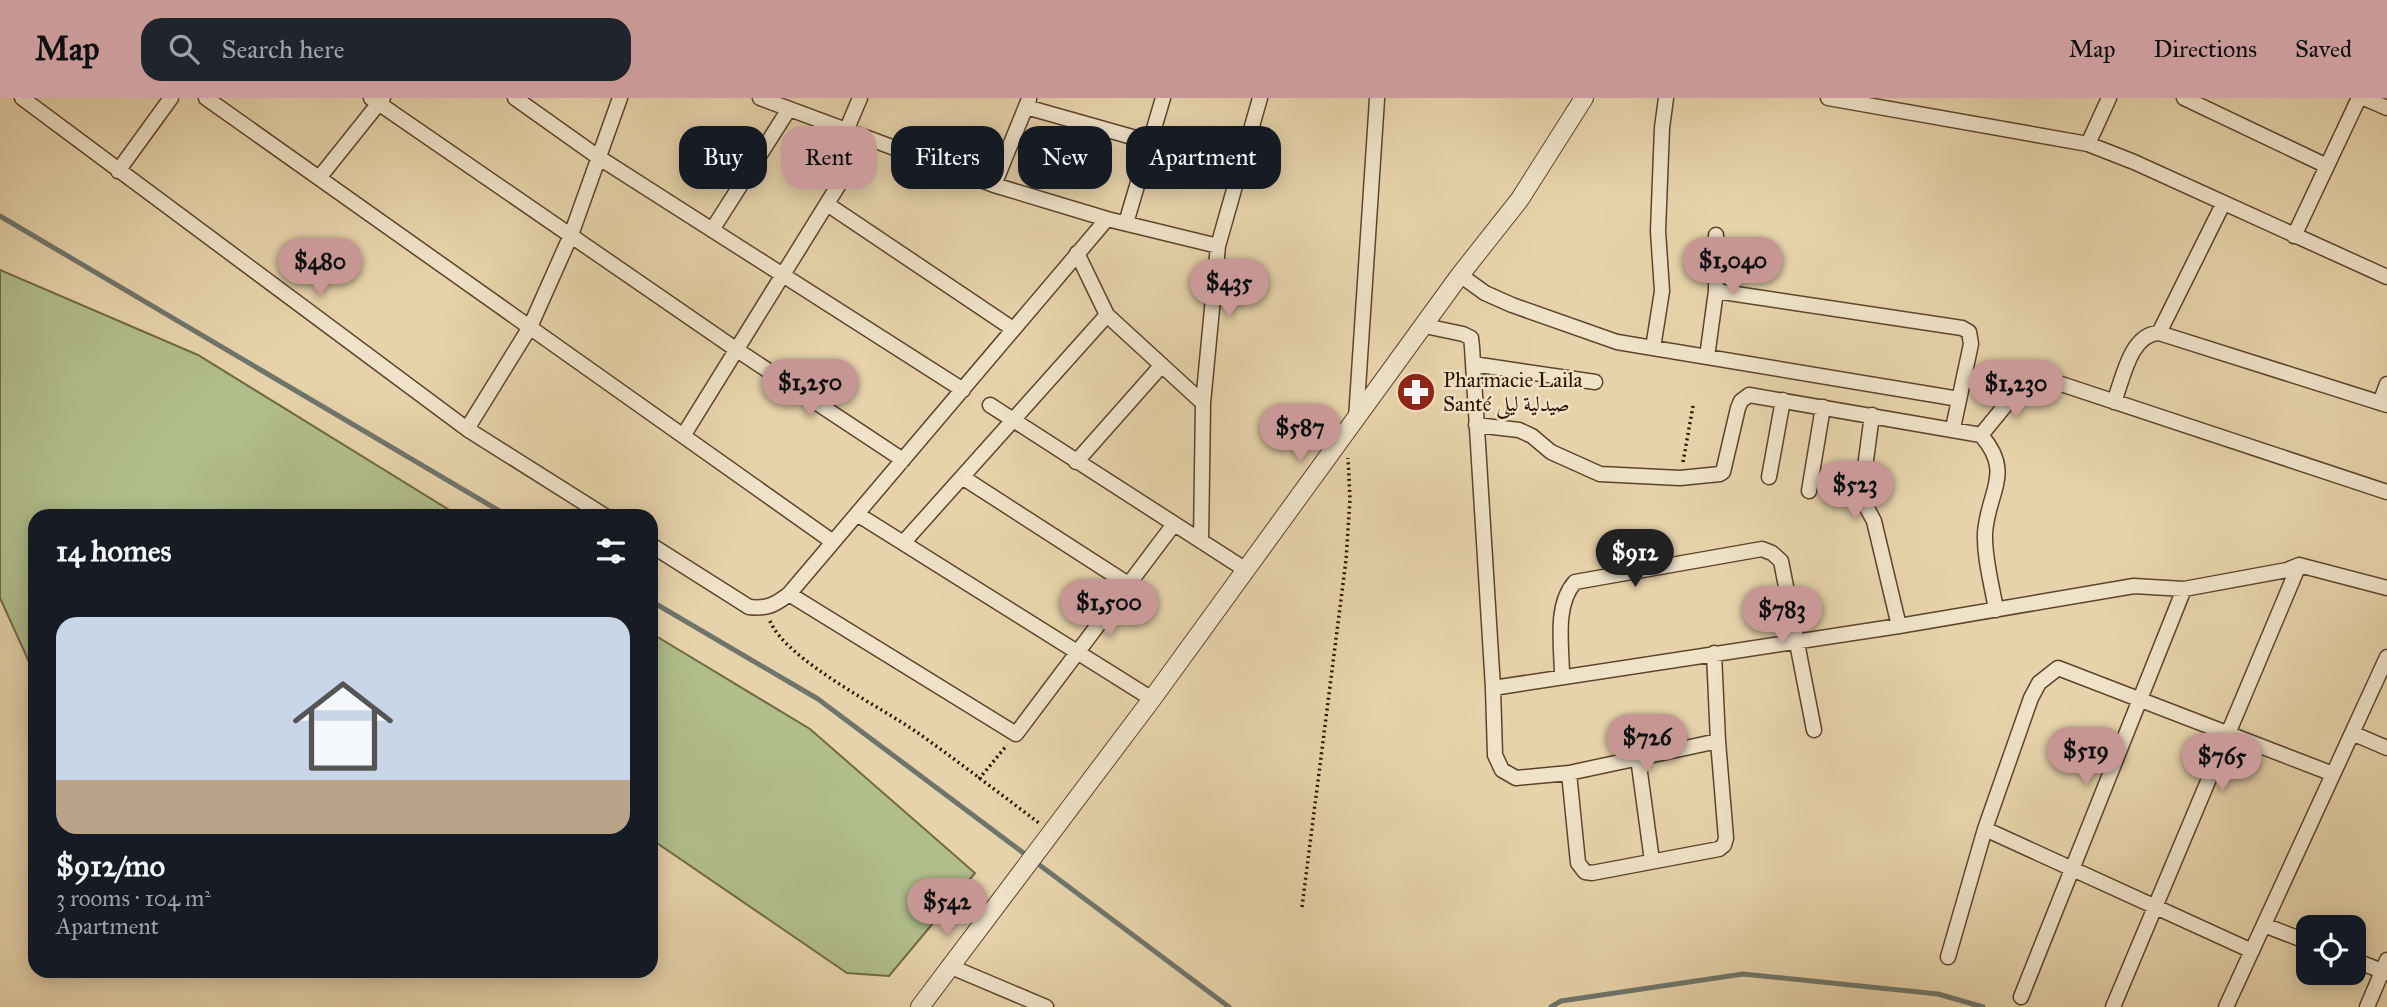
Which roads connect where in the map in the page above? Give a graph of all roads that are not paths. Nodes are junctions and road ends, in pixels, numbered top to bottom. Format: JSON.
{"nodes":[{"id":1,"x":22,"y":98,"type":"edge"},
{"id":2,"x":171,"y":98,"type":"edge"},
{"id":3,"x":205,"y":98,"type":"edge"},
{"id":4,"x":515,"y":98,"type":"edge"},
{"id":5,"x":620,"y":98,"type":"edge"},
{"id":6,"x":760,"y":98,"type":"edge"},
{"id":7,"x":860,"y":98,"type":"edge"},
{"id":8,"x":1163,"y":98,"type":"edge"},
{"id":9,"x":1260,"y":98,"type":"edge"},
{"id":10,"x":1380,"y":98,"type":"edge"},
{"id":11,"x":1584,"y":98,"type":"edge"},
{"id":12,"x":1665,"y":98,"type":"edge"},
{"id":13,"x":2183,"y":98,"type":"edge"},
{"id":14,"x":2359,"y":98,"type":"edge"},
{"id":15,"x":2364,"y":98,"type":"edge"},
{"id":16,"x":1835,"y":99,"type":"edge"},
{"id":17,"x":2105,"y":99,"type":"edge"},
{"id":18,"x":378,"y":100,"type":"edge"},
{"id":19,"x":1028,"y":102,"type":"edge"},
{"id":20,"x":2387,"y":108,"type":"edge"},
{"id":21,"x":789,"y":109,"type":"junction"},
{"id":22,"x":833,"y":126,"type":"edge"},
{"id":23,"x":848,"y":126,"type":"edge"},
{"id":24,"x":1155,"y":126,"type":"edge"},
{"id":25,"x":1126,"y":134,"type":"edge"},
{"id":26,"x":2088,"y":144,"type":"junction"},
{"id":27,"x":598,"y":157,"type":"junction"},
{"id":28,"x":1004,"y":161,"type":"edge"},
{"id":29,"x":2327,"y":166,"type":"junction"},
{"id":30,"x":118,"y":172,"type":"junction"},
{"id":31,"x":319,"y":178,"type":"junction"},
{"id":32,"x":1004,"y":188,"type":"edge"},
{"id":33,"x":836,"y":189,"type":"edge"},
{"id":34,"x":1136,"y":189,"type":"edge"},
{"id":35,"x":827,"y":204,"type":"junction"},
{"id":36,"x":2223,"y":204,"type":"junction"},
{"id":37,"x":1107,"y":219,"type":"junction"},
{"id":38,"x":1126,"y":223,"type":"junction"},
{"id":39,"x":712,"y":230,"type":"junction"},
{"id":40,"x":571,"y":235,"type":"junction"},
{"id":41,"x":1716,"y":235,"type":"dead end"},
{"id":42,"x":2294,"y":236,"type":"junction"},
{"id":43,"x":1218,"y":246,"type":"junction"},
{"id":44,"x":1077,"y":253,"type":"junction"},
{"id":45,"x":783,"y":275,"type":"junction"},
{"id":46,"x":1461,"y":275,"type":"junction"},
{"id":47,"x":2387,"y":277,"type":"edge"},
{"id":48,"x":1716,"y":291,"type":"junction"},
{"id":49,"x":1107,"y":315,"type":"junction"},
{"id":50,"x":1425,"y":326,"type":"junction"},
{"id":51,"x":530,"y":327,"type":"junction"},
{"id":52,"x":1013,"y":329,"type":"junction"},
{"id":53,"x":2159,"y":333,"type":"junction"},
{"id":54,"x":1653,"y":348,"type":"junction"},
{"id":55,"x":737,"y":350,"type":"junction"},
{"id":56,"x":1707,"y":357,"type":"junction"},
{"id":57,"x":1473,"y":364,"type":"junction"},
{"id":58,"x":1162,"y":365,"type":"junction"},
{"id":59,"x":1595,"y":382,"type":"dead end"},
{"id":60,"x":2387,"y":384,"type":"edge"},
{"id":61,"x":963,"y":390,"type":"junction"},
{"id":62,"x":1959,"y":399,"type":"junction"},
{"id":63,"x":1783,"y":400,"type":"junction"},
{"id":64,"x":2114,"y":402,"type":"junction"},
{"id":65,"x":1203,"y":403,"type":"junction"},
{"id":66,"x":2384,"y":404,"type":"edge"},
{"id":67,"x":990,"y":405,"type":"dead end"},
{"id":68,"x":1823,"y":407,"type":"junction"},
{"id":69,"x":1872,"y":415,"type":"junction"},
{"id":70,"x":1013,"y":421,"type":"junction"},
{"id":71,"x":1476,"y":425,"type":"junction"},
{"id":72,"x":1351,"y":426,"type":"junction"},
{"id":73,"x":1953,"y":428,"type":"junction"},
{"id":74,"x":467,"y":429,"type":"junction"},
{"id":75,"x":1981,"y":435,"type":"junction"},
{"id":76,"x":683,"y":436,"type":"junction"},
{"id":77,"x":903,"y":460,"type":"junction"},
{"id":78,"x":1076,"y":462,"type":"junction"},
{"id":79,"x":962,"y":477,"type":"junction"},
{"id":80,"x":1769,"y":477,"type":"dead end"},
{"id":81,"x":1809,"y":491,"type":"dead end"},
{"id":82,"x":2387,"y":492,"type":"edge"},
{"id":83,"x":594,"y":509,"type":"edge"},
{"id":84,"x":857,"y":514,"type":"junction"},
{"id":85,"x":1174,"y":524,"type":"junction"},
{"id":86,"x":1201,"y":541,"type":"junction"},
{"id":87,"x":833,"y":542,"type":"junction"},
{"id":88,"x":903,"y":543,"type":"junction"},
{"id":89,"x":658,"y":549,"type":"edge"},
{"id":90,"x":2299,"y":565,"type":"junction"},
{"id":91,"x":1247,"y":570,"type":"junction"},
{"id":92,"x":1128,"y":584,"type":"junction"},
{"id":93,"x":2184,"y":589,"type":"junction"},
{"id":94,"x":2387,"y":589,"type":"edge"},
{"id":95,"x":789,"y":594,"type":"junction"},
{"id":96,"x":1996,"y":610,"type":"junction"},
{"id":97,"x":1899,"y":626,"type":"junction"},
{"id":98,"x":1799,"y":642,"type":"junction"},
{"id":99,"x":1077,"y":653,"type":"junction"},
{"id":100,"x":1714,"y":653,"type":"junction"},
{"id":101,"x":2387,"y":657,"type":"edge"},
{"id":102,"x":1562,"y":677,"type":"junction"},
{"id":103,"x":1493,"y":688,"type":"junction"},
{"id":104,"x":1152,"y":699,"type":"junction"},
{"id":105,"x":2140,"y":700,"type":"junction"},
{"id":106,"x":1814,"y":730,"type":"dead end"},
{"id":107,"x":2352,"y":733,"type":"junction"},
{"id":108,"x":2228,"y":734,"type":"junction"},
{"id":109,"x":1718,"y":741,"type":"junction"},
{"id":110,"x":2387,"y":748,"type":"edge"},
{"id":111,"x":1638,"y":758,"type":"junction"},
{"id":112,"x":1569,"y":773,"type":"junction"},
{"id":113,"x":2333,"y":774,"type":"junction"},
{"id":114,"x":1985,"y":829,"type":"junction"},
{"id":115,"x":1652,"y":860,"type":"junction"},
{"id":116,"x":2072,"y":869,"type":"junction"},
{"id":117,"x":2155,"y":907,"type":"junction"},
{"id":118,"x":2264,"y":925,"type":"junction"},
{"id":119,"x":2296,"y":937,"type":"edge"},
{"id":120,"x":2252,"y":951,"type":"junction"},
{"id":121,"x":1948,"y":957,"type":"dead end"},
{"id":122,"x":2366,"y":963,"type":"edge"},
{"id":123,"x":949,"y":966,"type":"junction"},
{"id":124,"x":2385,"y":968,"type":"edge"},
{"id":125,"x":2021,"y":997,"type":"dead end"},
{"id":126,"x":920,"y":1007,"type":"edge"},
{"id":127,"x":1046,"y":1007,"type":"edge"},
{"id":128,"x":2113,"y":1007,"type":"edge"},
{"id":129,"x":2226,"y":1007,"type":"edge"},
{"id":130,"x":2367,"y":1007,"type":"edge"}],
"edges":[{"from":1,"to":30,"type":"street"},
{"from":2,"to":30,"type":"street"},
{"from":3,"to":31,"type":"street"},
{"from":4,"to":27,"type":"street"},
{"from":5,"to":27,"type":"street"},
{"from":6,"to":21,"type":"street"},
{"from":7,"to":23,"type":"street"},
{"from":8,"to":24,"type":"street"},
{"from":9,"to":43,"type":"street"},
{"from":10,"to":72,"type":"street"},
{"from":11,"to":46,"type":"street"},
{"from":12,"to":54,"type":"street"},
{"from":13,"to":29,"type":"street"},
{"from":14,"to":29,"type":"street"},
{"from":15,"to":20,"type":"street"},
{"from":16,"to":26,"type":"street"},
{"from":17,"to":26,"type":"street"},
{"from":18,"to":31,"type":"street"},
{"from":18,"to":40,"type":"street"},
{"from":19,"to":25,"type":"street"},
{"from":19,"to":28,"type":"street"},
{"from":21,"to":22,"type":"street"},
{"from":21,"to":39,"type":"street"},
{"from":26,"to":36,"type":"street"},
{"from":27,"to":39,"type":"street"},
{"from":27,"to":40,"type":"street"},
{"from":29,"to":42,"type":"street"},
{"from":30,"to":74,"type":"street"},
{"from":31,"to":51,"type":"street"},
{"from":32,"to":37,"type":"street"},
{"from":33,"to":35,"type":"street"},
{"from":34,"to":38,"type":"street"},
{"from":35,"to":45,"type":"street"},
{"from":35,"to":52,"type":"street"},
{"from":36,"to":42,"type":"street"},
{"from":36,"to":53,"type":"street"},
{"from":37,"to":38,"type":"street"},
{"from":37,"to":44,"type":"street"},
{"from":38,"to":43,"type":"street"},
{"from":39,"to":45,"type":"street"},
{"from":40,"to":51,"type":"street"},
{"from":40,"to":55,"type":"street"},
{"from":41,"to":48,"type":"street"},
{"from":42,"to":47,"type":"street"},
{"from":43,"to":65,"type":"street"},
{"from":44,"to":49,"type":"street"},
{"from":44,"to":52,"type":"street"},
{"from":45,"to":55,"type":"street"},
{"from":45,"to":61,"type":"street"},
{"from":46,"to":50,"type":"street"},
{"from":46,"to":54,"type":"street"},
{"from":48,"to":56,"type":"street"},
{"from":48,"to":62,"type":"street"},
{"from":49,"to":58,"type":"street"},
{"from":49,"to":70,"type":"street"},
{"from":50,"to":57,"type":"street"},
{"from":50,"to":72,"type":"street"},
{"from":51,"to":74,"type":"street"},
{"from":51,"to":76,"type":"street"},
{"from":52,"to":61,"type":"street"},
{"from":53,"to":64,"type":"street"},
{"from":53,"to":66,"type":"street"},
{"from":54,"to":56,"type":"street"},
{"from":55,"to":76,"type":"street"},
{"from":55,"to":77,"type":"street"},
{"from":56,"to":62,"type":"street"},
{"from":57,"to":59,"type":"street"},
{"from":57,"to":71,"type":"street"},
{"from":58,"to":65,"type":"street"},
{"from":58,"to":78,"type":"street"},
{"from":60,"to":66,"type":"street"},
{"from":61,"to":77,"type":"street"},
{"from":62,"to":73,"type":"street"},
{"from":63,"to":68,"type":"street"},
{"from":63,"to":71,"type":"street"},
{"from":63,"to":80,"type":"street"},
{"from":64,"to":75,"type":"street"},
{"from":64,"to":82,"type":"street"},
{"from":65,"to":86,"type":"street"},
{"from":67,"to":70,"type":"street"},
{"from":68,"to":69,"type":"street"},
{"from":68,"to":81,"type":"street"},
{"from":69,"to":73,"type":"street"},
{"from":69,"to":97,"type":"street"},
{"from":70,"to":78,"type":"street"},
{"from":70,"to":79,"type":"street"},
{"from":71,"to":103,"type":"street"},
{"from":72,"to":91,"type":"street"},
{"from":73,"to":75,"type":"street"},
{"from":74,"to":83,"type":"street"},
{"from":75,"to":96,"type":"street"},
{"from":76,"to":87,"type":"street"},
{"from":77,"to":84,"type":"street"},
{"from":78,"to":85,"type":"street"},
{"from":79,"to":88,"type":"street"},
{"from":79,"to":92,"type":"street"},
{"from":84,"to":87,"type":"street"},
{"from":84,"to":88,"type":"street"},
{"from":85,"to":86,"type":"street"},
{"from":85,"to":92,"type":"street"},
{"from":86,"to":91,"type":"street"},
{"from":87,"to":95,"type":"street"},
{"from":88,"to":99,"type":"street"},
{"from":89,"to":95,"type":"street"},
{"from":90,"to":93,"type":"street"},
{"from":90,"to":94,"type":"street"},
{"from":90,"to":108,"type":"street"},
{"from":91,"to":104,"type":"street"},
{"from":92,"to":99,"type":"street"},
{"from":93,"to":96,"type":"street"},
{"from":93,"to":105,"type":"street"},
{"from":95,"to":99,"type":"street"},
{"from":96,"to":97,"type":"street"},
{"from":97,"to":98,"type":"street"},
{"from":98,"to":100,"type":"street"},
{"from":98,"to":102,"type":"street"},
{"from":98,"to":106,"type":"street"},
{"from":99,"to":104,"type":"street"},
{"from":100,"to":102,"type":"street"},
{"from":100,"to":109,"type":"street"},
{"from":101,"to":107,"type":"street"},
{"from":102,"to":103,"type":"street"},
{"from":103,"to":112,"type":"street"},
{"from":104,"to":123,"type":"street"},
{"from":105,"to":108,"type":"street"},
{"from":105,"to":114,"type":"street"},
{"from":105,"to":116,"type":"street"},
{"from":107,"to":110,"type":"street"},
{"from":107,"to":113,"type":"street"},
{"from":108,"to":113,"type":"street"},
{"from":108,"to":117,"type":"street"},
{"from":109,"to":111,"type":"street"},
{"from":109,"to":115,"type":"street"},
{"from":111,"to":112,"type":"street"},
{"from":111,"to":115,"type":"street"},
{"from":112,"to":115,"type":"street"},
{"from":113,"to":118,"type":"street"},
{"from":114,"to":116,"type":"street"},
{"from":114,"to":121,"type":"street"},
{"from":116,"to":117,"type":"street"},
{"from":116,"to":125,"type":"street"},
{"from":117,"to":120,"type":"street"},
{"from":117,"to":128,"type":"street"},
{"from":118,"to":119,"type":"street"},
{"from":118,"to":120,"type":"street"},
{"from":120,"to":129,"type":"street"},
{"from":122,"to":124,"type":"street"},
{"from":123,"to":126,"type":"street"},
{"from":123,"to":127,"type":"street"},
{"from":124,"to":130,"type":"street"}]}
